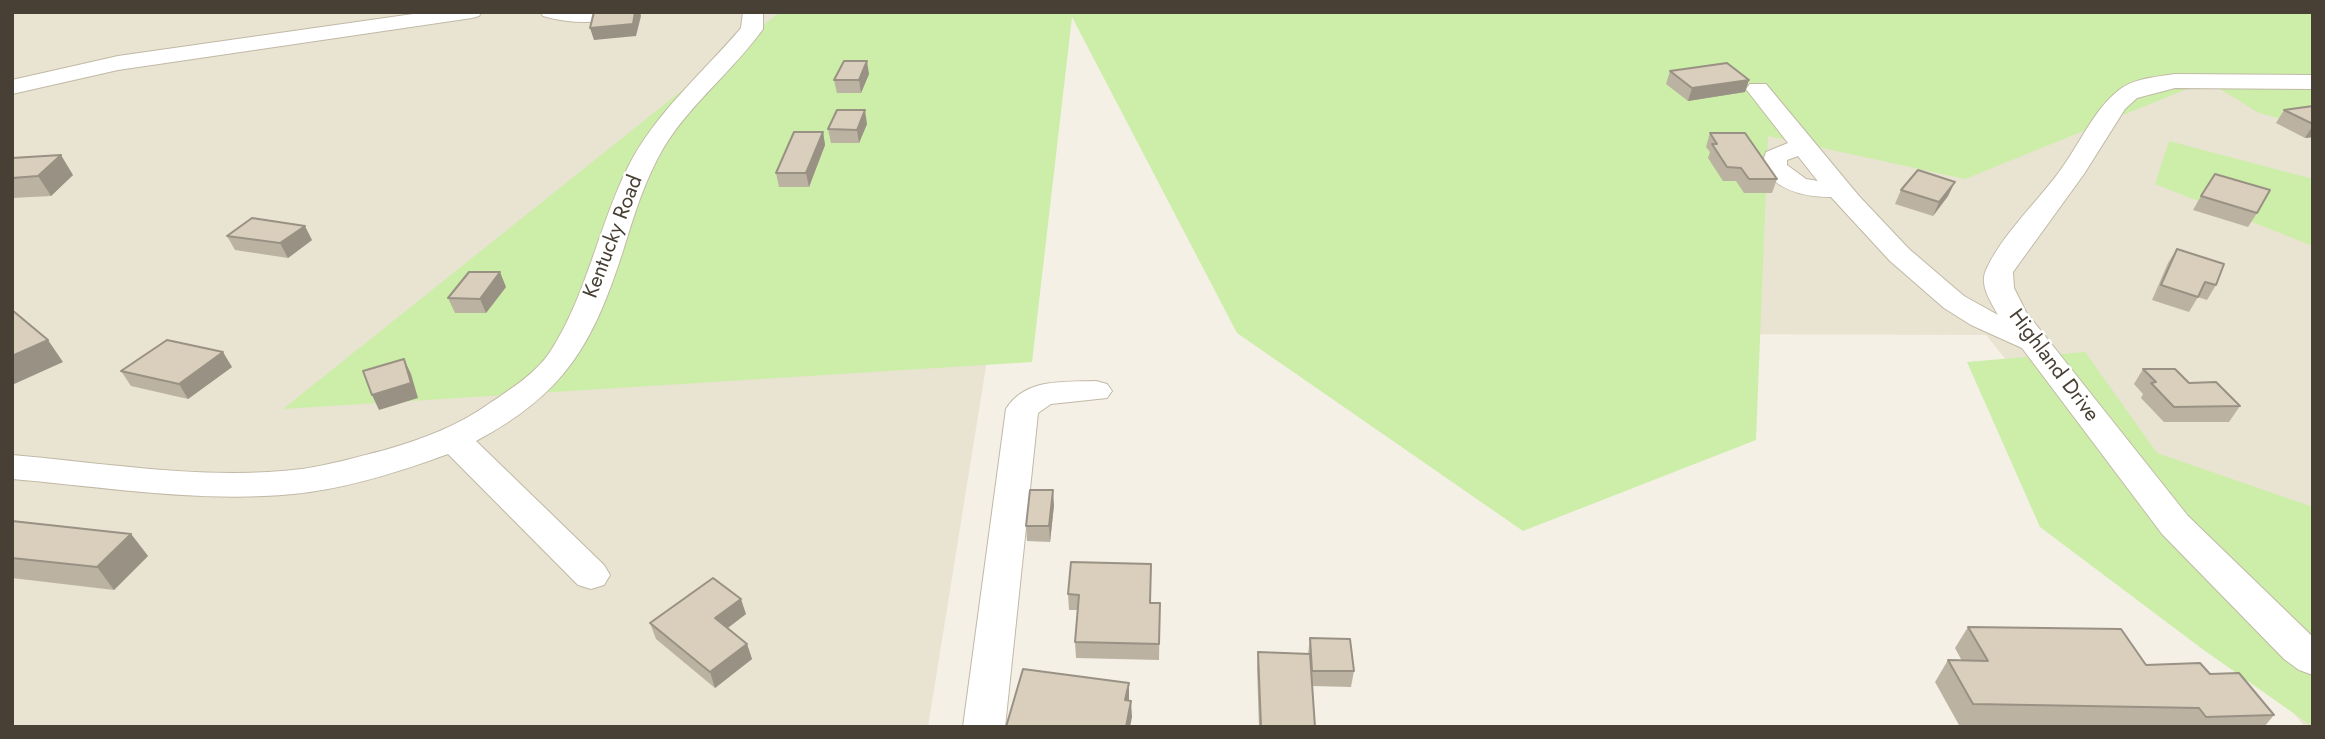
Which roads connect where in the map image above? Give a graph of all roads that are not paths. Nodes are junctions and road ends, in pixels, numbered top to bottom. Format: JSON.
{"nodes":[{"id":1,"x":472,"y":12,"type":"edge"},
{"id":2,"x":551,"y":12,"type":"edge"},
{"id":3,"x":620,"y":12,"type":"edge"},
{"id":4,"x":753,"y":12,"type":"edge"},
{"id":5,"x":2313,"y":82,"type":"edge"},
{"id":6,"x":12,"y":87,"type":"edge"},
{"id":7,"x":1758,"y":89,"type":"dead end"},
{"id":8,"x":1804,"y":147,"type":"junction"},
{"id":9,"x":1840,"y":189,"type":"junction"},
{"id":10,"x":2033,"y":342,"type":"junction"},
{"id":11,"x":1096,"y":391,"type":"dead end"},
{"id":12,"x":452,"y":439,"type":"junction"},
{"id":13,"x":12,"y":467,"type":"edge"},
{"id":14,"x":590,"y":575,"type":"dead end"},
{"id":15,"x":2313,"y":659,"type":"edge"},
{"id":16,"x":985,"y":727,"type":"edge"}],
"edges":[{"from":1,"to":6,"type":"street"},
{"from":2,"to":3,"type":"street"},
{"from":4,"to":12,"type":"street","name":"Kentucky Road"},
{"from":5,"to":10,"type":"street","name":"Highland Drive"},
{"from":7,"to":8,"type":"street"},
{"from":8,"to":9,"type":"street"},
{"from":8,"to":9,"type":"street"},
{"from":9,"to":10,"type":"street"},
{"from":10,"to":15,"type":"street","name":"Highland Drive"},
{"from":11,"to":16,"type":"street"},
{"from":12,"to":13,"type":"street","name":"Kentucky Road"},
{"from":12,"to":14,"type":"street"}]}
